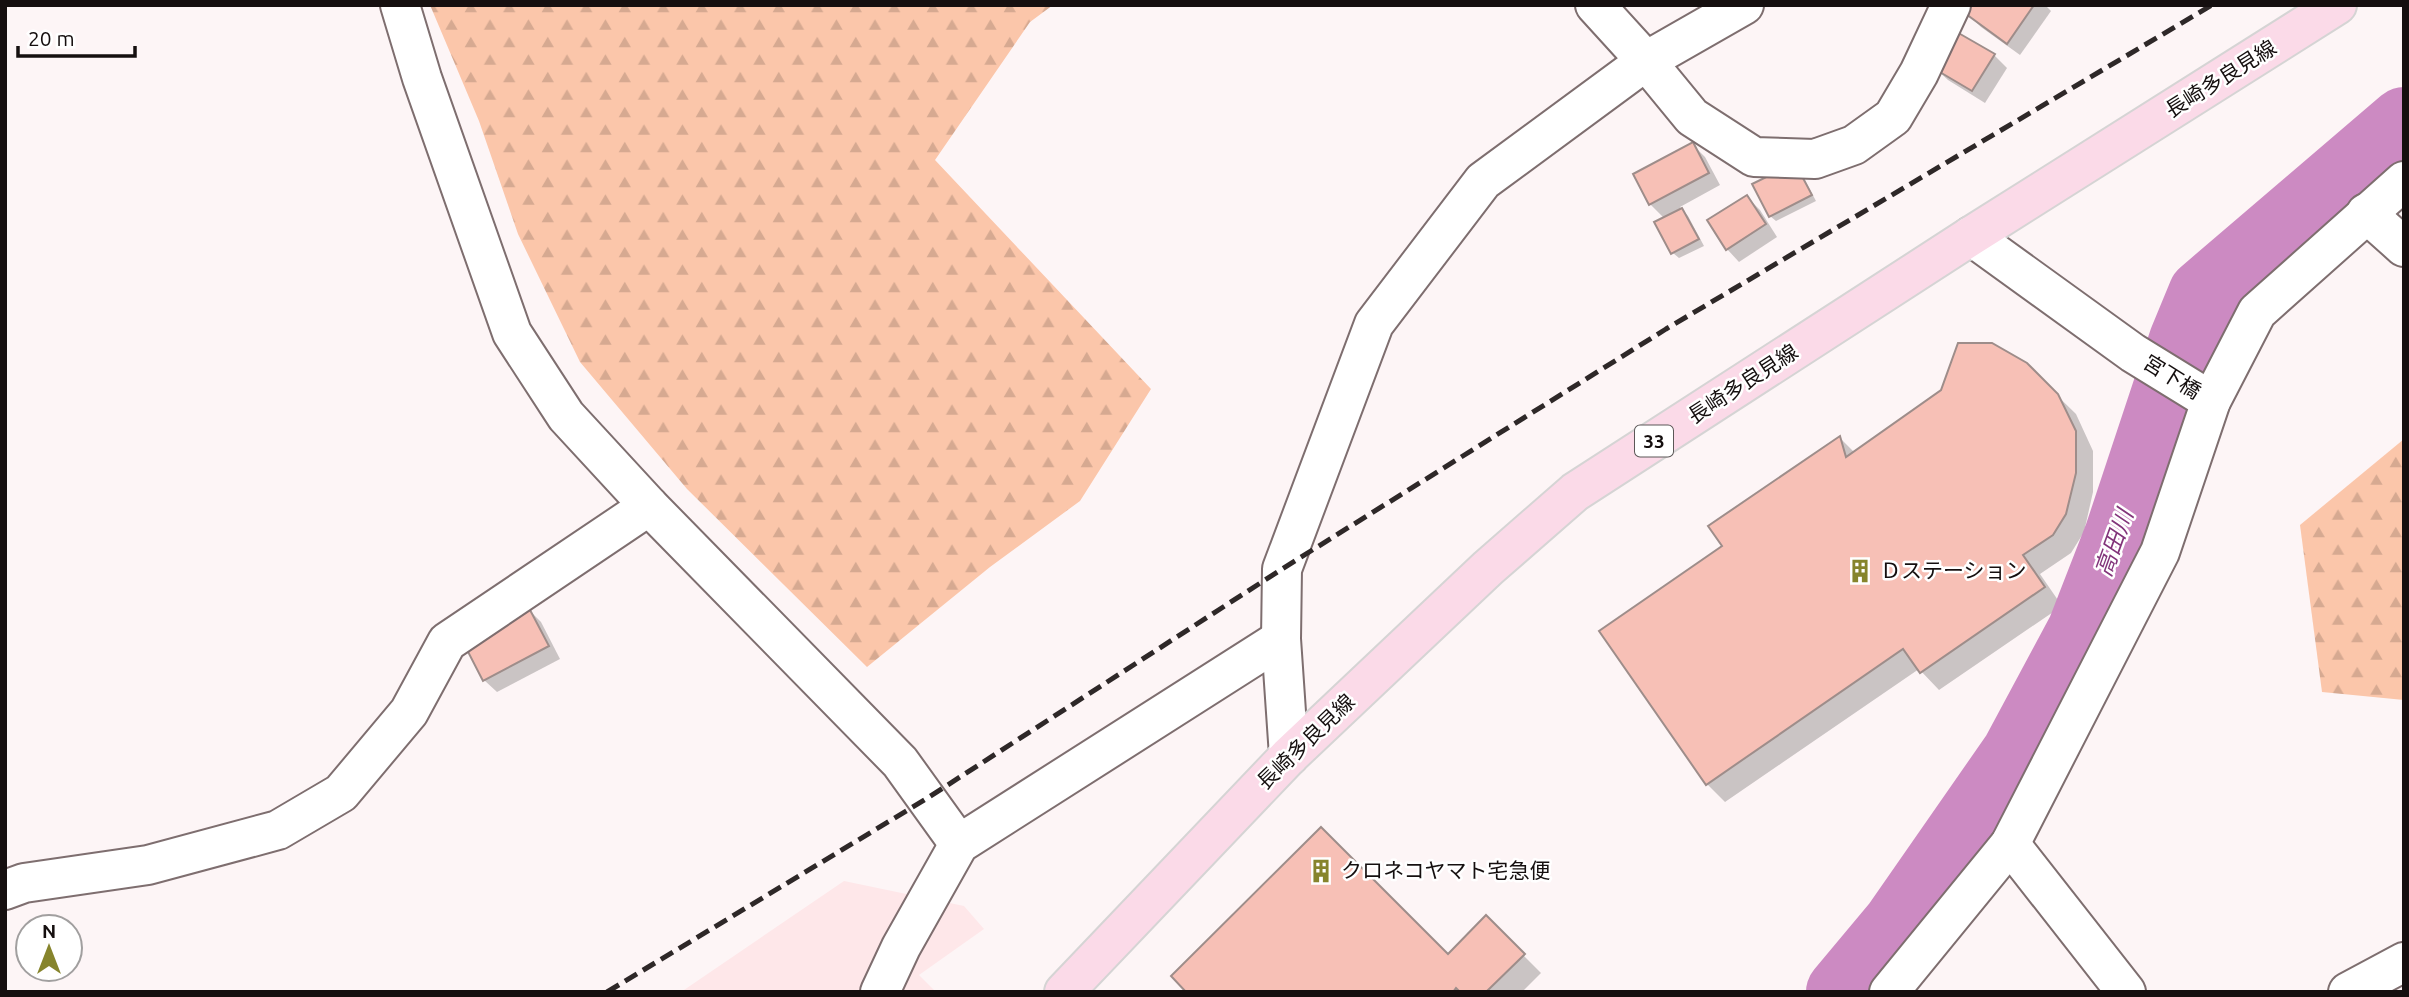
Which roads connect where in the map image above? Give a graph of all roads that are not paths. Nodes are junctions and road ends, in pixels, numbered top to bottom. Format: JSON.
{"nodes":[{"id":1,"x":400,"y":5,"type":"edge"},
{"id":2,"x":1595,"y":5,"type":"edge"},
{"id":3,"x":1744,"y":5,"type":"edge"},
{"id":4,"x":1951,"y":5,"type":"edge"},
{"id":5,"x":2337,"y":5,"type":"edge"},
{"id":6,"x":1646,"y":61,"type":"junction"},
{"id":7,"x":2404,"y":181,"type":"edge"},
{"id":8,"x":2366,"y":213,"type":"junction"},
{"id":9,"x":1971,"y":236,"type":"junction"},
{"id":10,"x":2404,"y":247,"type":"edge"},
{"id":11,"x":2211,"y":401,"type":"junction"},
{"id":12,"x":649,"y":506,"type":"junction"},
{"id":13,"x":1281,"y":639,"type":"junction"},
{"id":14,"x":1289,"y":756,"type":"junction"},
{"id":15,"x":959,"y":844,"type":"junction"},
{"id":16,"x":2010,"y":844,"type":"junction"},
{"id":17,"x":5,"y":890,"type":"edge"},
{"id":18,"x":2404,"y":961,"type":"edge"},
{"id":19,"x":1068,"y":991,"type":"edge"},
{"id":20,"x":880,"y":992,"type":"edge"},
{"id":21,"x":1889,"y":992,"type":"edge"},
{"id":22,"x":2126,"y":992,"type":"edge"},
{"id":23,"x":2348,"y":992,"type":"edge"}],
"edges":[{"from":1,"to":12,"type":"street"},
{"from":2,"to":6,"type":"street"},
{"from":3,"to":6,"type":"street"},
{"from":4,"to":6,"type":"street"},
{"from":5,"to":9,"type":"main road","name":"長崎多良見線","number":"33"},
{"from":6,"to":13,"type":"street"},
{"from":7,"to":8,"type":"street"},
{"from":8,"to":10,"type":"street"},
{"from":8,"to":11,"type":"street"},
{"from":9,"to":11,"type":"street","name":"宮下橋"},
{"from":9,"to":14,"type":"main road","name":"長崎多良見線","number":"33"},
{"from":11,"to":16,"type":"street"},
{"from":12,"to":15,"type":"street"},
{"from":12,"to":17,"type":"street"},
{"from":13,"to":14,"type":"street"},
{"from":13,"to":15,"type":"street"},
{"from":14,"to":19,"type":"main road","name":"長崎多良見線","number":"33"},
{"from":15,"to":20,"type":"street"},
{"from":16,"to":21,"type":"street"},
{"from":16,"to":22,"type":"street"},
{"from":18,"to":23,"type":"street"}]}
